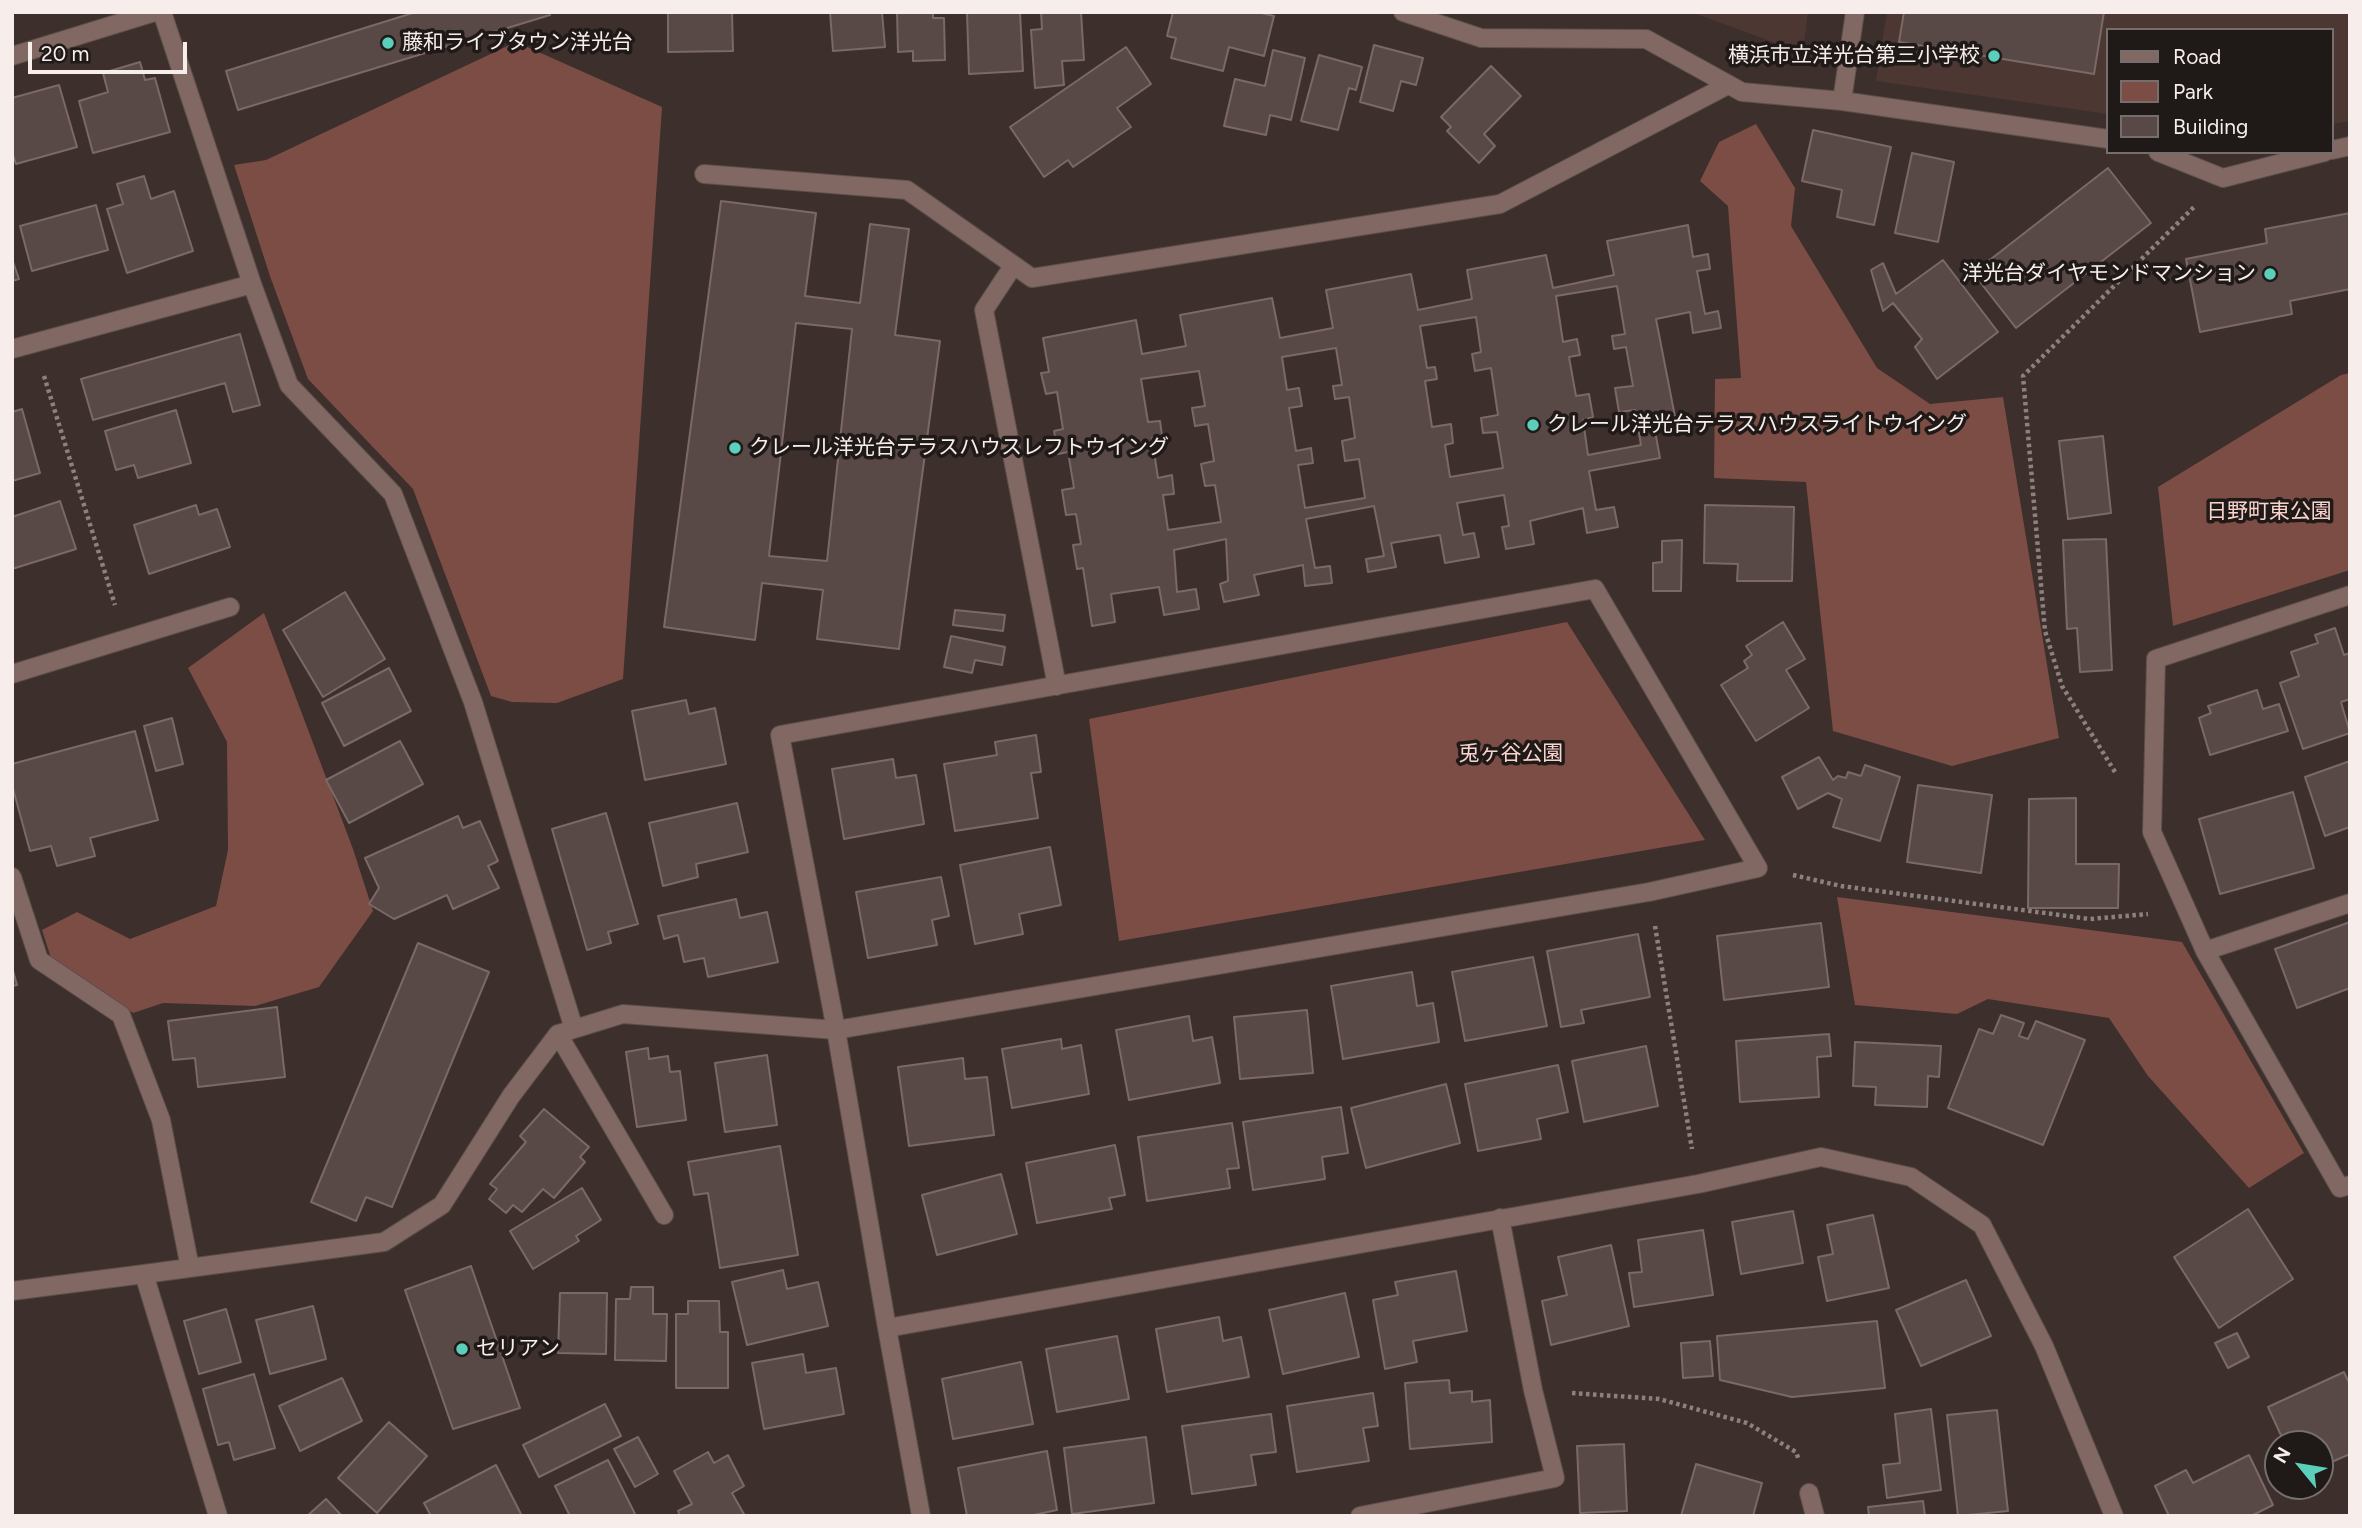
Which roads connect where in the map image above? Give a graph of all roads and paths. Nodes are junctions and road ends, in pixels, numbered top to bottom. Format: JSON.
{"nodes":[{"id":1,"x":155,"y":12,"type":"edge"},
{"id":2,"x":162,"y":12,"type":"edge"},
{"id":3,"x":1403,"y":12,"type":"edge"},
{"id":4,"x":1854,"y":12,"type":"edge"},
{"id":5,"x":12,"y":56,"type":"edge"},
{"id":6,"x":1728,"y":85,"type":"junction"},
{"id":7,"x":1842,"y":101,"type":"junction"},
{"id":8,"x":2106,"y":139,"type":"edge"},
{"id":9,"x":2163,"y":154,"type":"edge"},
{"id":10,"x":2317,"y":154,"type":"edge"},
{"id":11,"x":704,"y":174,"type":"dead end"},
{"id":12,"x":2223,"y":178,"type":"junction"},
{"id":13,"x":1013,"y":265,"type":"junction"},
{"id":14,"x":252,"y":284,"type":"junction"},
{"id":15,"x":34,"y":342,"type":"junction"},
{"id":16,"x":12,"y":348,"type":"edge"},
{"id":17,"x":2350,"y":595,"type":"edge"},
{"id":18,"x":230,"y":607,"type":"dead end"},
{"id":19,"x":126,"y":639,"type":"junction"},
{"id":20,"x":12,"y":674,"type":"edge"},
{"id":21,"x":1057,"y":686,"type":"junction"},
{"id":22,"x":2118,"y":776,"type":"dead end"},
{"id":23,"x":1758,"y":868,"type":"junction"},
{"id":24,"x":12,"y":877,"type":"edge"},
{"id":25,"x":1649,"y":892,"type":"junction"},
{"id":26,"x":2350,"y":903,"type":"edge"},
{"id":27,"x":2187,"y":911,"type":"junction"},
{"id":28,"x":2205,"y":951,"type":"junction"},
{"id":29,"x":836,"y":1030,"type":"junction"},
{"id":30,"x":566,"y":1031,"type":"junction"},
{"id":31,"x":1698,"y":1184,"type":"junction"},
{"id":32,"x":2345,"y":1186,"type":"edge"},
{"id":33,"x":2350,"y":1204,"type":"edge"},
{"id":34,"x":664,"y":1215,"type":"dead end"},
{"id":35,"x":1500,"y":1218,"type":"junction"},
{"id":36,"x":190,"y":1268,"type":"junction"},
{"id":37,"x":144,"y":1274,"type":"junction"},
{"id":38,"x":12,"y":1291,"type":"edge"},
{"id":39,"x":887,"y":1328,"type":"junction"},
{"id":40,"x":1533,"y":1390,"type":"junction"},
{"id":41,"x":1809,"y":1493,"type":"joint"},
{"id":42,"x":218,"y":1516,"type":"edge"},
{"id":43,"x":921,"y":1516,"type":"edge"},
{"id":44,"x":1360,"y":1516,"type":"edge"},
{"id":45,"x":1815,"y":1516,"type":"edge"},
{"id":46,"x":2113,"y":1516,"type":"edge"}],
"edges":[{"from":1,"to":5,"type":"street"},
{"from":2,"to":14,"type":"street"},
{"from":3,"to":6,"type":"street"},
{"from":4,"to":7,"type":"street"},
{"from":6,"to":7,"type":"street"},
{"from":6,"to":13,"type":"street"},
{"from":7,"to":8,"type":"street"},
{"from":9,"to":12,"type":"street"},
{"from":10,"to":12,"type":"street"},
{"from":11,"to":13,"type":"street"},
{"from":12,"to":22,"type":"path"},
{"from":13,"to":21,"type":"street"},
{"from":14,"to":15,"type":"street"},
{"from":14,"to":30,"type":"street"},
{"from":15,"to":16,"type":"street"},
{"from":15,"to":19,"type":"path"},
{"from":17,"to":27,"type":"street"},
{"from":18,"to":19,"type":"street"},
{"from":19,"to":20,"type":"street"},
{"from":21,"to":23,"type":"street"},
{"from":21,"to":29,"type":"street"},
{"from":23,"to":25,"type":"street"},
{"from":23,"to":27,"type":"path"},
{"from":24,"to":36,"type":"street"},
{"from":25,"to":29,"type":"street"},
{"from":25,"to":31,"type":"path"},
{"from":26,"to":28,"type":"street"},
{"from":27,"to":28,"type":"street"},
{"from":28,"to":32,"type":"street"},
{"from":29,"to":30,"type":"street"},
{"from":29,"to":39,"type":"street"},
{"from":30,"to":34,"type":"street"},
{"from":30,"to":36,"type":"street"},
{"from":31,"to":35,"type":"street"},
{"from":31,"to":46,"type":"street"},
{"from":32,"to":33,"type":"street"},
{"from":35,"to":39,"type":"street"},
{"from":35,"to":40,"type":"street"},
{"from":36,"to":37,"type":"street"},
{"from":37,"to":38,"type":"street"},
{"from":37,"to":42,"type":"street"},
{"from":39,"to":43,"type":"street"},
{"from":40,"to":41,"type":"path"},
{"from":40,"to":44,"type":"street"},
{"from":41,"to":45,"type":"street"}]}
